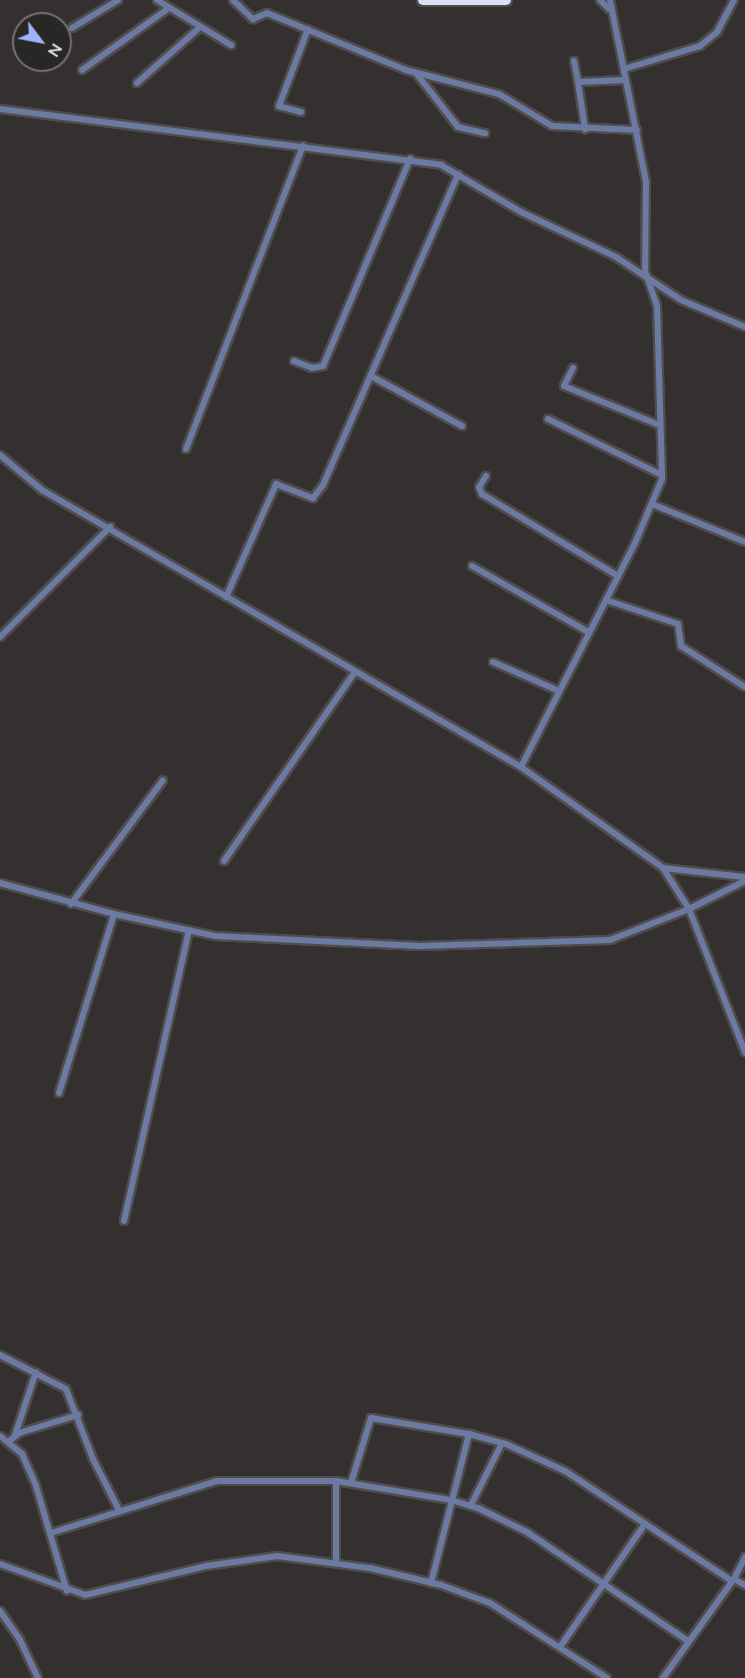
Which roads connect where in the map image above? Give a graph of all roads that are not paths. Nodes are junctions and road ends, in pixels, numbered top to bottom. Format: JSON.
{"nodes":[{"id":1,"x":118,"y":0,"type":"edge"},
{"id":2,"x":157,"y":0,"type":"edge"},
{"id":3,"x":233,"y":0,"type":"edge"},
{"id":4,"x":423,"y":0,"type":"edge"},
{"id":5,"x":506,"y":0,"type":"edge"},
{"id":6,"x":600,"y":0,"type":"edge"},
{"id":7,"x":610,"y":0,"type":"edge"},
{"id":8,"x":734,"y":0,"type":"edge"},
{"id":9,"x":169,"y":8,"type":"junction"},
{"id":10,"x":609,"y":9,"type":"junction"},
{"id":11,"x":200,"y":27,"type":"junction"},
{"id":12,"x":72,"y":28,"type":"dead end"},
{"id":13,"x":308,"y":29,"type":"junction"},
{"id":14,"x":231,"y":45,"type":"dead end"},
{"id":15,"x":574,"y":61,"type":"dead end"},
{"id":16,"x":624,"y":69,"type":"junction"},
{"id":17,"x":82,"y":70,"type":"dead end"},
{"id":18,"x":415,"y":73,"type":"junction"},
{"id":19,"x":626,"y":80,"type":"junction"},
{"id":20,"x":578,"y":82,"type":"junction"},
{"id":21,"x":137,"y":83,"type":"dead end"},
{"id":22,"x":0,"y":109,"type":"edge"},
{"id":23,"x":301,"y":112,"type":"dead end"},
{"id":24,"x":585,"y":129,"type":"junction"},
{"id":25,"x":637,"y":130,"type":"junction"},
{"id":26,"x":485,"y":133,"type":"dead end"},
{"id":27,"x":303,"y":146,"type":"junction"},
{"id":28,"x":410,"y":159,"type":"junction"},
{"id":29,"x":458,"y":174,"type":"junction"},
{"id":30,"x":647,"y":279,"type":"junction"},
{"id":31,"x":745,"y":327,"type":"edge"},
{"id":32,"x":294,"y":361,"type":"dead end"},
{"id":33,"x":573,"y":368,"type":"dead end"},
{"id":34,"x":371,"y":376,"type":"junction"},
{"id":35,"x":549,"y":419,"type":"dead end"},
{"id":36,"x":659,"y":425,"type":"junction"},
{"id":37,"x":462,"y":426,"type":"dead end"},
{"id":38,"x":186,"y":449,"type":"dead end"},
{"id":39,"x":0,"y":455,"type":"edge"},
{"id":40,"x":662,"y":475,"type":"junction"},
{"id":41,"x":486,"y":476,"type":"dead end"},
{"id":42,"x":652,"y":504,"type":"junction"},
{"id":43,"x":110,"y":527,"type":"junction"},
{"id":44,"x":745,"y":542,"type":"edge"},
{"id":45,"x":472,"y":566,"type":"dead end"},
{"id":46,"x":618,"y":576,"type":"junction"},
{"id":47,"x":226,"y":597,"type":"junction"},
{"id":48,"x":606,"y":600,"type":"junction"},
{"id":49,"x":588,"y":632,"type":"junction"},
{"id":50,"x":0,"y":637,"type":"edge"},
{"id":51,"x":493,"y":662,"type":"dead end"},
{"id":52,"x":354,"y":673,"type":"junction"},
{"id":53,"x":745,"y":687,"type":"edge"},
{"id":54,"x":559,"y":691,"type":"junction"},
{"id":55,"x":521,"y":767,"type":"junction"},
{"id":56,"x":163,"y":780,"type":"dead end"},
{"id":57,"x":224,"y":861,"type":"dead end"},
{"id":58,"x":663,"y":868,"type":"junction"},
{"id":59,"x":745,"y":879,"type":"edge"},
{"id":60,"x":0,"y":883,"type":"edge"},
{"id":61,"x":71,"y":904,"type":"junction"},
{"id":62,"x":689,"y":909,"type":"junction"},
{"id":63,"x":114,"y":914,"type":"junction"},
{"id":64,"x":189,"y":930,"type":"junction"},
{"id":65,"x":745,"y":1052,"type":"edge"},
{"id":66,"x":59,"y":1093,"type":"dead end"},
{"id":67,"x":124,"y":1221,"type":"dead end"},
{"id":68,"x":0,"y":1355,"type":"edge"},
{"id":69,"x":36,"y":1372,"type":"junction"},
{"id":70,"x":78,"y":1415,"type":"junction"},
{"id":71,"x":469,"y":1434,"type":"junction"},
{"id":72,"x":15,"y":1435,"type":"junction"},
{"id":73,"x":0,"y":1436,"type":"edge"},
{"id":74,"x":8,"y":1442,"type":"junction"},
{"id":75,"x":502,"y":1443,"type":"junction"},
{"id":76,"x":336,"y":1481,"type":"junction"},
{"id":77,"x":351,"y":1483,"type":"junction"},
{"id":78,"x":451,"y":1500,"type":"junction"},
{"id":79,"x":471,"y":1505,"type":"junction"},
{"id":80,"x":120,"y":1512,"type":"junction"},
{"id":81,"x":645,"y":1524,"type":"junction"},
{"id":82,"x":51,"y":1533,"type":"junction"},
{"id":83,"x":745,"y":1557,"type":"edge"},
{"id":84,"x":336,"y":1562,"type":"junction"},
{"id":85,"x":0,"y":1564,"type":"edge"},
{"id":86,"x":733,"y":1580,"type":"junction"},
{"id":87,"x":431,"y":1583,"type":"junction"},
{"id":88,"x":604,"y":1583,"type":"junction"},
{"id":89,"x":745,"y":1584,"type":"edge"},
{"id":90,"x":67,"y":1591,"type":"junction"},
{"id":91,"x":0,"y":1611,"type":"edge"},
{"id":92,"x":687,"y":1641,"type":"junction"},
{"id":93,"x":560,"y":1647,"type":"junction"},
{"id":94,"x":38,"y":1678,"type":"edge"},
{"id":95,"x":607,"y":1678,"type":"edge"},
{"id":96,"x":663,"y":1678,"type":"edge"}],
"edges":[{"from":1,"to":12,"type":"street"},
{"from":2,"to":9,"type":"street"},
{"from":3,"to":13,"type":"street"},
{"from":4,"to":5,"type":"highway"},
{"from":6,"to":10,"type":"street"},
{"from":7,"to":10,"type":"street"},
{"from":8,"to":16,"type":"street"},
{"from":9,"to":11,"type":"street"},
{"from":9,"to":17,"type":"street"},
{"from":10,"to":16,"type":"street"},
{"from":11,"to":14,"type":"street"},
{"from":11,"to":21,"type":"street"},
{"from":13,"to":18,"type":"street"},
{"from":13,"to":23,"type":"street"},
{"from":15,"to":20,"type":"street"},
{"from":16,"to":19,"type":"street"},
{"from":18,"to":24,"type":"street"},
{"from":18,"to":26,"type":"street"},
{"from":19,"to":20,"type":"street"},
{"from":19,"to":25,"type":"street"},
{"from":20,"to":24,"type":"street"},
{"from":22,"to":27,"type":"street"},
{"from":24,"to":25,"type":"street"},
{"from":25,"to":30,"type":"street"},
{"from":27,"to":28,"type":"street"},
{"from":27,"to":38,"type":"street"},
{"from":28,"to":29,"type":"street"},
{"from":28,"to":32,"type":"street"},
{"from":29,"to":30,"type":"street"},
{"from":29,"to":34,"type":"street"},
{"from":30,"to":31,"type":"street"},
{"from":30,"to":36,"type":"street"},
{"from":33,"to":36,"type":"street"},
{"from":34,"to":37,"type":"street"},
{"from":34,"to":47,"type":"street"},
{"from":35,"to":40,"type":"street"},
{"from":36,"to":40,"type":"street"},
{"from":39,"to":43,"type":"street"},
{"from":40,"to":42,"type":"street"},
{"from":41,"to":46,"type":"street"},
{"from":42,"to":44,"type":"street"},
{"from":42,"to":46,"type":"street"},
{"from":43,"to":47,"type":"street"},
{"from":43,"to":50,"type":"street"},
{"from":45,"to":49,"type":"street"},
{"from":46,"to":48,"type":"street"},
{"from":47,"to":52,"type":"street"},
{"from":48,"to":49,"type":"street"},
{"from":48,"to":53,"type":"street"},
{"from":49,"to":54,"type":"street"},
{"from":51,"to":54,"type":"street"},
{"from":52,"to":55,"type":"street"},
{"from":52,"to":57,"type":"street"},
{"from":54,"to":55,"type":"street"},
{"from":55,"to":58,"type":"street"},
{"from":56,"to":61,"type":"street"},
{"from":58,"to":59,"type":"street"},
{"from":58,"to":62,"type":"street"},
{"from":59,"to":62,"type":"street"},
{"from":60,"to":61,"type":"street"},
{"from":61,"to":63,"type":"street"},
{"from":62,"to":64,"type":"street"},
{"from":62,"to":65,"type":"street"},
{"from":63,"to":64,"type":"street"},
{"from":63,"to":66,"type":"street"},
{"from":64,"to":67,"type":"street"},
{"from":68,"to":69,"type":"street"},
{"from":69,"to":70,"type":"street"},
{"from":69,"to":72,"type":"street"},
{"from":70,"to":72,"type":"street"},
{"from":70,"to":80,"type":"street"},
{"from":71,"to":75,"type":"street"},
{"from":71,"to":77,"type":"street"},
{"from":71,"to":78,"type":"street"},
{"from":72,"to":74,"type":"street"},
{"from":73,"to":74,"type":"street"},
{"from":74,"to":82,"type":"street"},
{"from":75,"to":79,"type":"street"},
{"from":75,"to":81,"type":"street"},
{"from":76,"to":77,"type":"street"},
{"from":76,"to":80,"type":"street"},
{"from":76,"to":84,"type":"street"},
{"from":77,"to":78,"type":"street"},
{"from":78,"to":79,"type":"street"},
{"from":78,"to":87,"type":"street"},
{"from":79,"to":88,"type":"street"},
{"from":80,"to":82,"type":"street"},
{"from":81,"to":86,"type":"street"},
{"from":81,"to":88,"type":"street"},
{"from":82,"to":90,"type":"street"},
{"from":83,"to":86,"type":"street"},
{"from":84,"to":87,"type":"street"},
{"from":84,"to":90,"type":"street"},
{"from":85,"to":90,"type":"street"},
{"from":86,"to":89,"type":"street"},
{"from":86,"to":92,"type":"street"},
{"from":87,"to":93,"type":"street"},
{"from":88,"to":92,"type":"street"},
{"from":88,"to":93,"type":"street"},
{"from":91,"to":94,"type":"street"},
{"from":92,"to":96,"type":"street"},
{"from":93,"to":95,"type":"street"}]}
